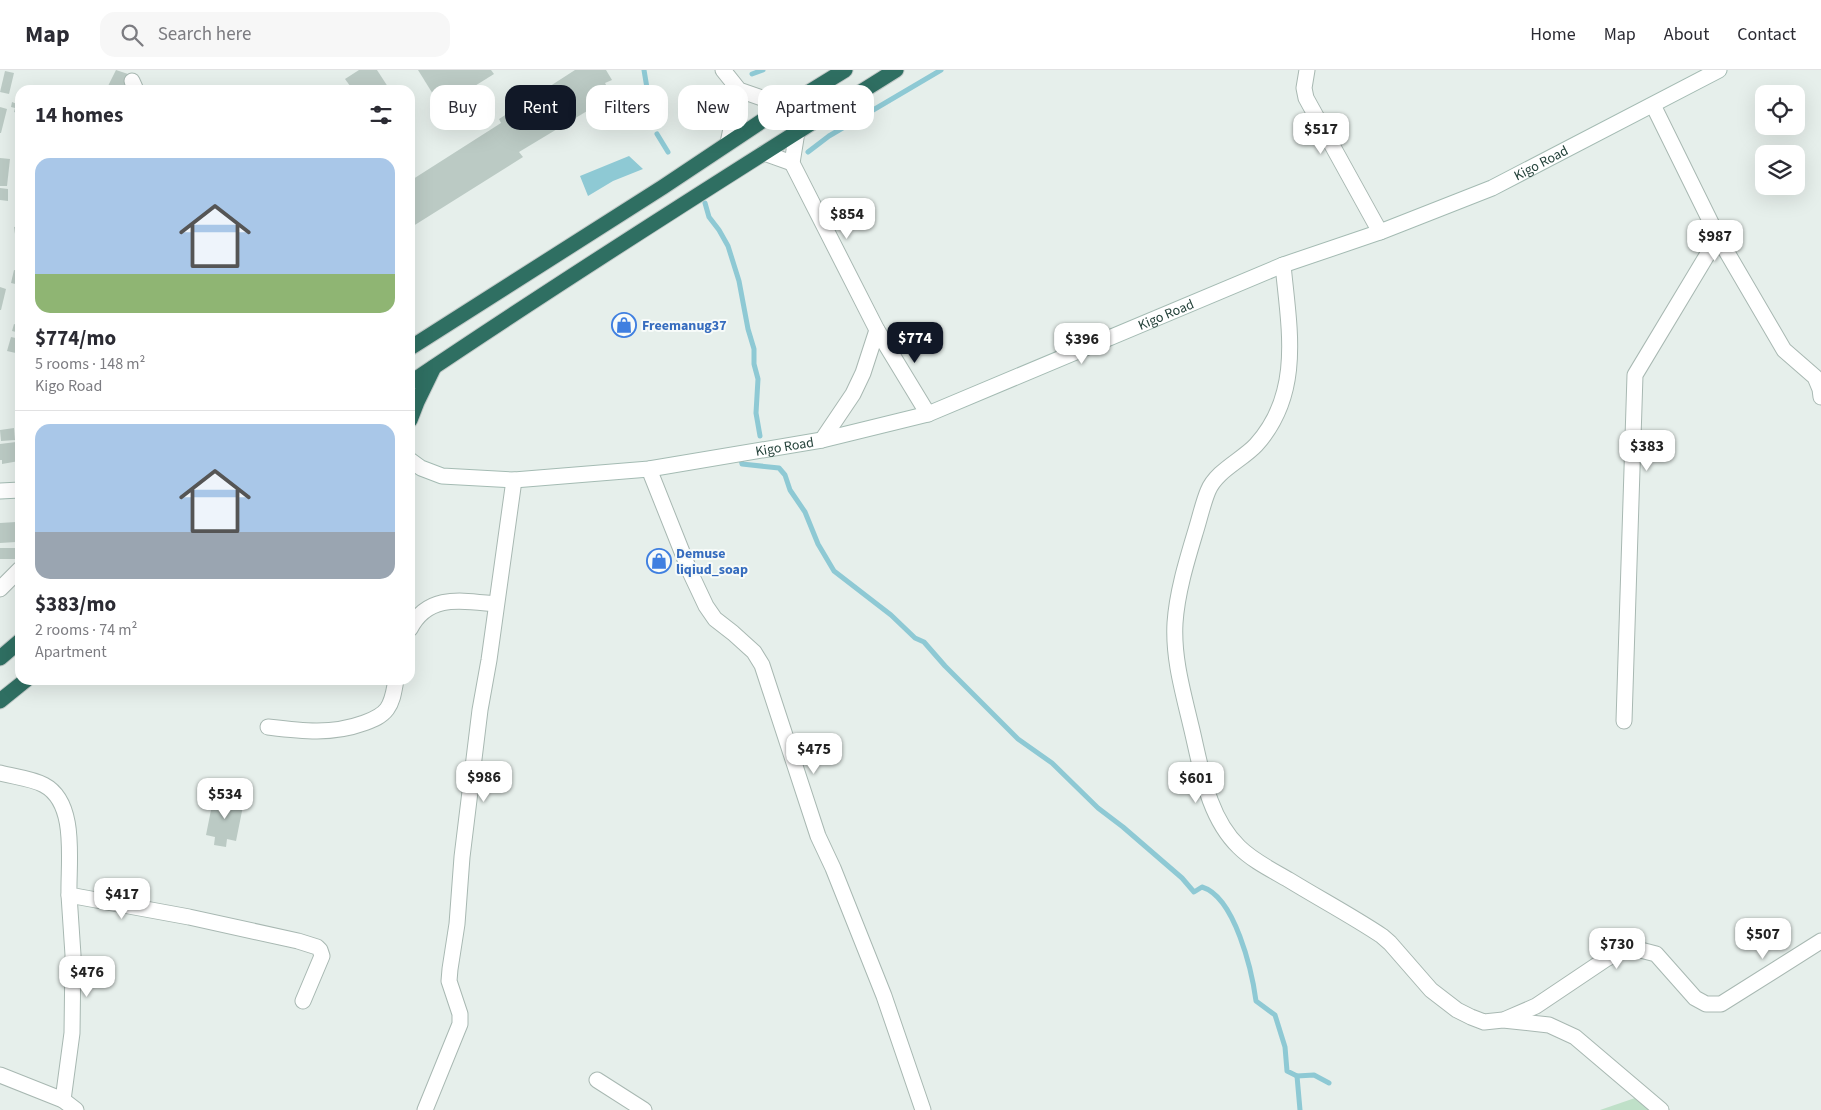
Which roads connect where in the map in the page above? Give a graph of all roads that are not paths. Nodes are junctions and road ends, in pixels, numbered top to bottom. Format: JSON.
{"nodes":[{"id":1,"x":724,"y":70,"type":"edge"},
{"id":2,"x":846,"y":70,"type":"edge"},
{"id":3,"x":896,"y":70,"type":"edge"},
{"id":4,"x":1308,"y":70,"type":"edge"},
{"id":5,"x":1718,"y":70,"type":"edge"},
{"id":6,"x":735,"y":85,"type":"edge"},
{"id":7,"x":821,"y":85,"type":"edge"},
{"id":8,"x":1654,"y":105,"type":"junction"},
{"id":9,"x":758,"y":124,"type":"edge"},
{"id":10,"x":731,"y":130,"type":"edge"},
{"id":11,"x":797,"y":132,"type":"junction"},
{"id":12,"x":728,"y":143,"type":"junction"},
{"id":13,"x":764,"y":153,"type":"junction"},
{"id":14,"x":792,"y":163,"type":"junction"},
{"id":15,"x":1380,"y":232,"type":"junction"},
{"id":16,"x":1718,"y":237,"type":"junction"},
{"id":17,"x":1283,"y":265,"type":"junction"},
{"id":18,"x":877,"y":330,"type":"junction"},
{"id":19,"x":415,"y":345,"type":"edge"},
{"id":20,"x":434,"y":366,"type":"junction"},
{"id":21,"x":415,"y":379,"type":"edge"},
{"id":22,"x":1821,"y":397,"type":"edge"},
{"id":23,"x":415,"y":409,"type":"edge"},
{"id":24,"x":928,"y":414,"type":"junction"},
{"id":25,"x":822,"y":440,"type":"junction"},
{"id":26,"x":415,"y":464,"type":"edge"},
{"id":27,"x":649,"y":470,"type":"junction"},
{"id":28,"x":514,"y":480,"type":"junction"},
{"id":29,"x":15,"y":490,"type":"edge"},
{"id":30,"x":0,"y":492,"type":"edge"},
{"id":31,"x":15,"y":574,"type":"edge"},
{"id":32,"x":0,"y":589,"type":"edge"},
{"id":33,"x":496,"y":604,"type":"junction"},
{"id":34,"x":415,"y":623,"type":"edge"},
{"id":35,"x":15,"y":645,"type":"edge"},
{"id":36,"x":0,"y":658,"type":"edge"},
{"id":37,"x":20,"y":685,"type":"edge"},
{"id":38,"x":395,"y":685,"type":"edge"},
{"id":39,"x":0,"y":701,"type":"edge"},
{"id":40,"x":1624,"y":721,"type":"dead end"},
{"id":41,"x":268,"y":727,"type":"dead end"},
{"id":42,"x":0,"y":773,"type":"edge"},
{"id":43,"x":70,"y":895,"type":"junction"},
{"id":44,"x":1821,"y":941,"type":"edge"},
{"id":45,"x":303,"y":1001,"type":"dead end"},
{"id":46,"x":1503,"y":1020,"type":"junction"},
{"id":47,"x":0,"y":1074,"type":"edge"},
{"id":48,"x":597,"y":1080,"type":"dead end"},
{"id":49,"x":63,"y":1100,"type":"junction"},
{"id":50,"x":76,"y":1110,"type":"edge"},
{"id":51,"x":425,"y":1110,"type":"edge"},
{"id":52,"x":644,"y":1110,"type":"edge"},
{"id":53,"x":923,"y":1110,"type":"edge"},
{"id":54,"x":1662,"y":1110,"type":"edge"}],
"edges":[{"from":1,"to":6,"type":"street"},
{"from":2,"to":7,"type":"highway"},
{"from":3,"to":11,"type":"highway"},
{"from":4,"to":15,"type":"street"},
{"from":5,"to":8,"type":"street","name":"Kigo Road"},
{"from":8,"to":15,"type":"street","name":"Kigo Road"},
{"from":8,"to":16,"type":"street"},
{"from":9,"to":12,"type":"highway"},
{"from":10,"to":12,"type":"street"},
{"from":11,"to":13,"type":"highway"},
{"from":11,"to":14,"type":"street"},
{"from":12,"to":19,"type":"highway"},
{"from":13,"to":14,"type":"street"},
{"from":13,"to":20,"type":"highway"},
{"from":14,"to":18,"type":"street"},
{"from":15,"to":17,"type":"street","name":"Kigo Road"},
{"from":16,"to":22,"type":"street"},
{"from":16,"to":40,"type":"street"},
{"from":17,"to":24,"type":"street","name":"Kigo Road"},
{"from":17,"to":46,"type":"street"},
{"from":18,"to":24,"type":"street"},
{"from":18,"to":25,"type":"street"},
{"from":20,"to":21,"type":"highway"},
{"from":20,"to":23,"type":"highway"},
{"from":24,"to":25,"type":"street","name":"Kigo Road"},
{"from":25,"to":27,"type":"street","name":"Kigo Road"},
{"from":26,"to":28,"type":"street","name":"Kigo Road"},
{"from":27,"to":28,"type":"street","name":"Kigo Road"},
{"from":27,"to":53,"type":"street"},
{"from":28,"to":33,"type":"street"},
{"from":29,"to":30,"type":"street"},
{"from":31,"to":32,"type":"street"},
{"from":33,"to":34,"type":"street"},
{"from":33,"to":51,"type":"street"},
{"from":35,"to":36,"type":"highway"},
{"from":37,"to":39,"type":"highway"},
{"from":38,"to":41,"type":"street"},
{"from":42,"to":43,"type":"street"},
{"from":43,"to":45,"type":"street"},
{"from":43,"to":49,"type":"street"},
{"from":44,"to":46,"type":"street"},
{"from":46,"to":54,"type":"street"},
{"from":47,"to":49,"type":"street"},
{"from":48,"to":52,"type":"street"},
{"from":49,"to":50,"type":"street"}]}
